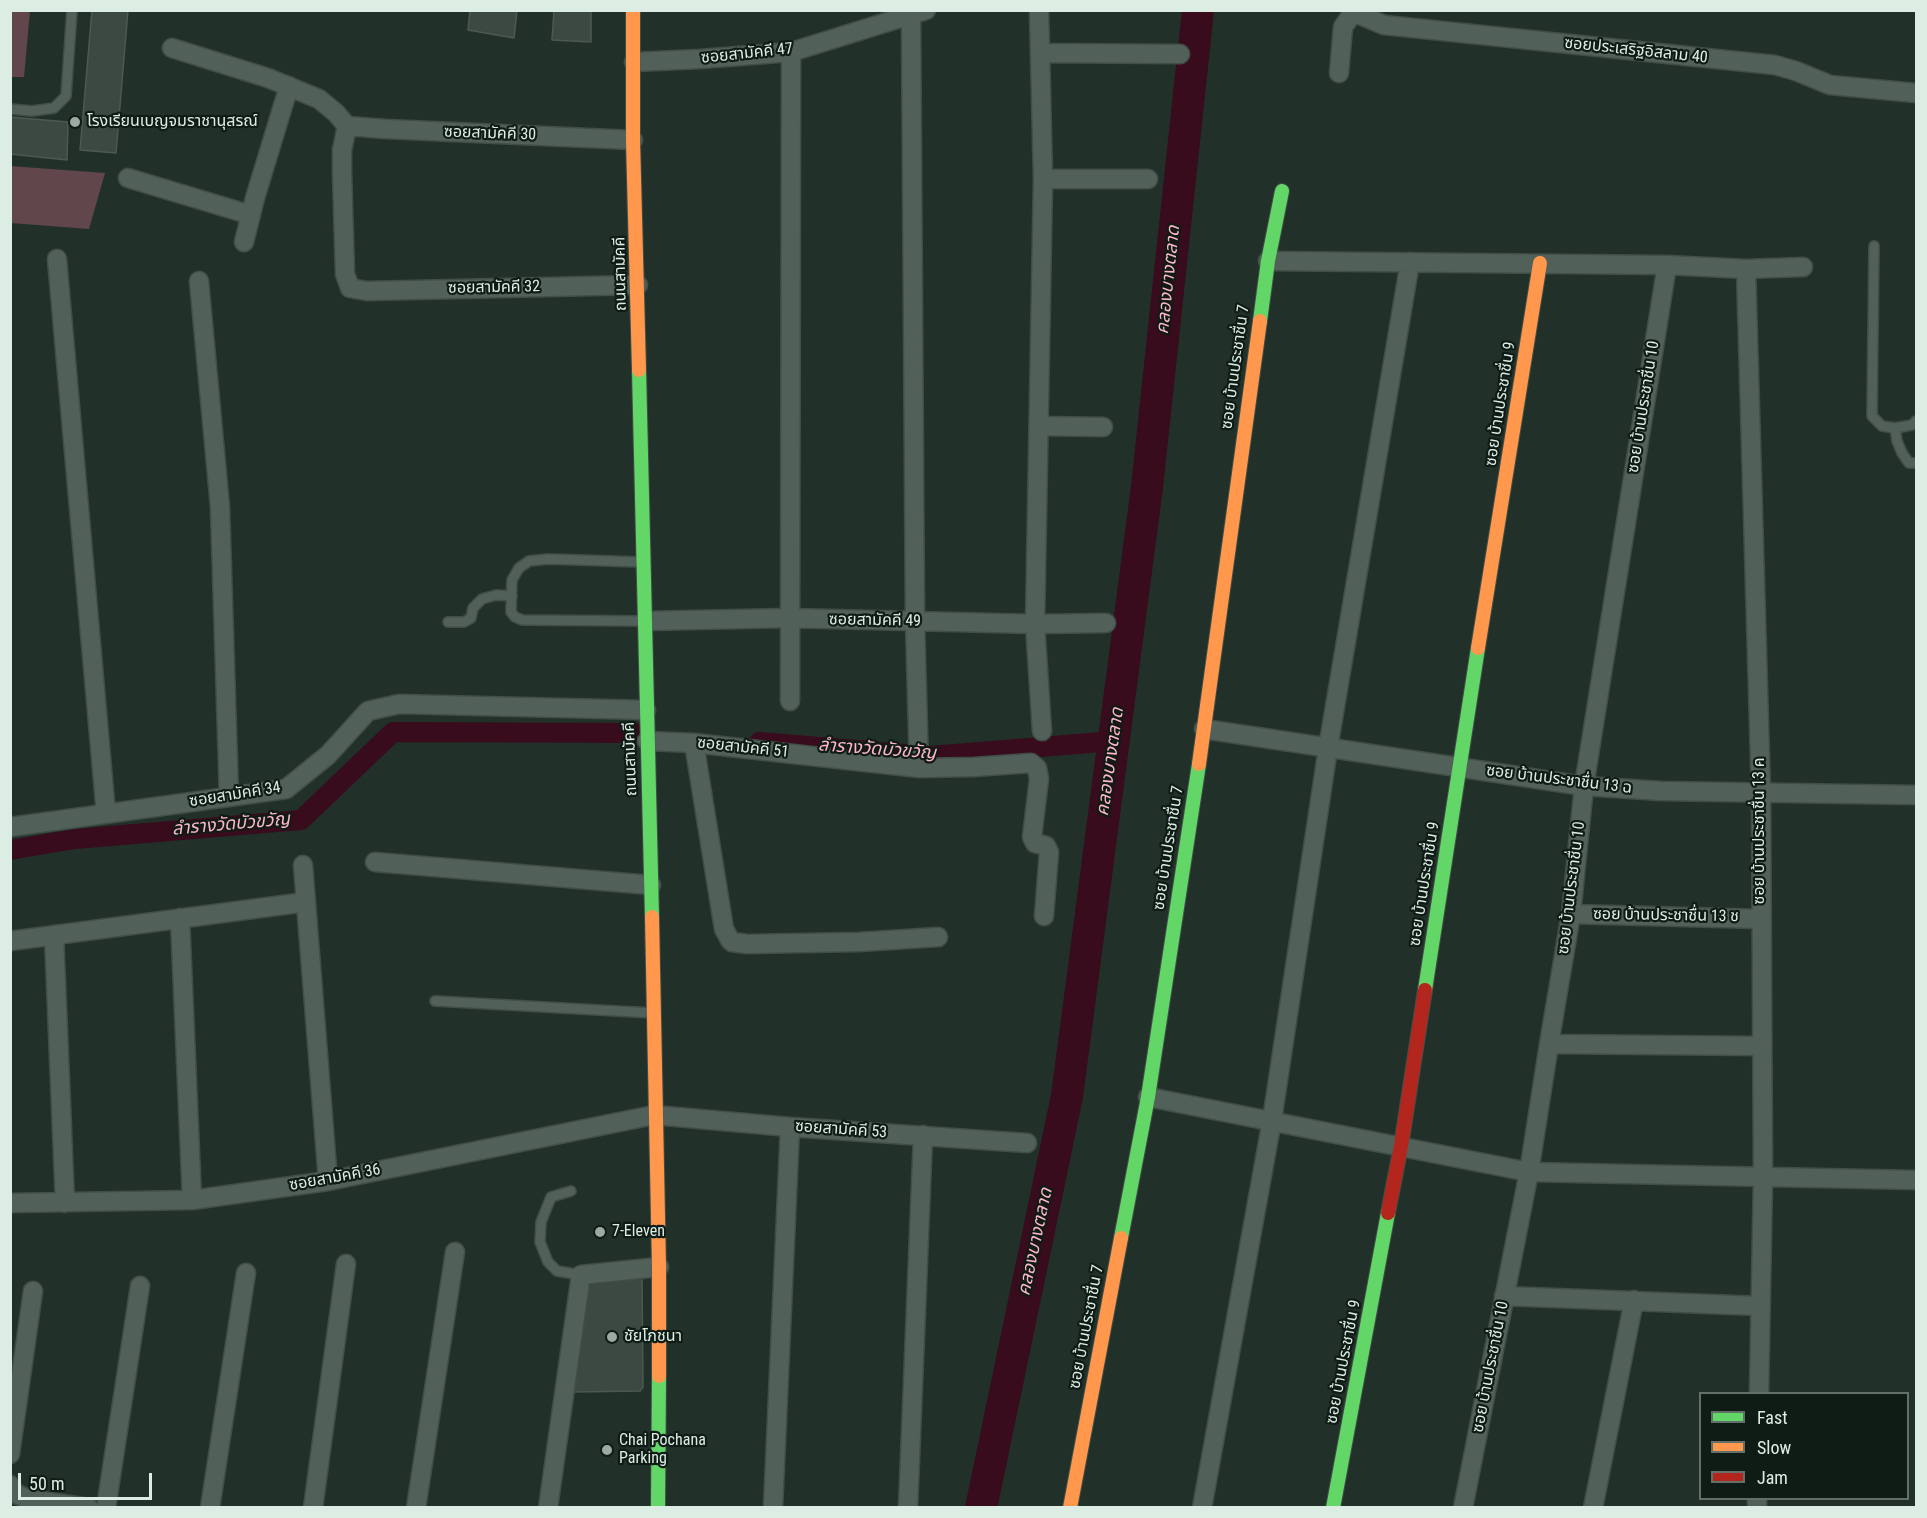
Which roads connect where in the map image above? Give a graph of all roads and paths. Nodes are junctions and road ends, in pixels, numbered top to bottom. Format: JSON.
{"nodes":[{"id":1,"x":72,"y":10,"type":"edge"},
{"id":2,"x":633,"y":10,"type":"edge"},
{"id":3,"x":1039,"y":10,"type":"edge"},
{"id":4,"x":919,"y":12,"type":"edge"},
{"id":5,"x":1359,"y":12,"type":"edge"},
{"id":6,"x":172,"y":48,"type":"dead end"},
{"id":7,"x":791,"y":51,"type":"junction"},
{"id":8,"x":1040,"y":53,"type":"junction"},
{"id":9,"x":1180,"y":54,"type":"dead end"},
{"id":10,"x":634,"y":62,"type":"junction"},
{"id":11,"x":1339,"y":73,"type":"dead end"},
{"id":12,"x":290,"y":86,"type":"junction"},
{"id":13,"x":1917,"y":93,"type":"edge"},
{"id":14,"x":10,"y":109,"type":"edge"},
{"id":15,"x":346,"y":126,"type":"junction"},
{"id":16,"x":633,"y":140,"type":"junction"},
{"id":17,"x":128,"y":178,"type":"dead end"},
{"id":18,"x":1043,"y":179,"type":"junction"},
{"id":19,"x":1148,"y":179,"type":"dead end"},
{"id":20,"x":1282,"y":191,"type":"dead end"},
{"id":21,"x":251,"y":215,"type":"junction"},
{"id":22,"x":244,"y":242,"type":"dead end"},
{"id":23,"x":1874,"y":246,"type":"dead end"},
{"id":24,"x":57,"y":259,"type":"dead end"},
{"id":25,"x":1268,"y":261,"type":"junction"},
{"id":26,"x":1410,"y":262,"type":"junction"},
{"id":27,"x":1540,"y":264,"type":"junction"},
{"id":28,"x":1667,"y":265,"type":"junction"},
{"id":29,"x":1803,"y":267,"type":"dead end"},
{"id":30,"x":1746,"y":268,"type":"junction"},
{"id":31,"x":199,"y":281,"type":"dead end"},
{"id":32,"x":638,"y":285,"type":"junction"},
{"id":33,"x":1917,"y":421,"type":"edge"},
{"id":34,"x":1040,"y":426,"type":"junction"},
{"id":35,"x":1103,"y":427,"type":"dead end"},
{"id":36,"x":1895,"y":428,"type":"junction"},
{"id":37,"x":1917,"y":463,"type":"edge"},
{"id":38,"x":643,"y":562,"type":"junction"},
{"id":39,"x":512,"y":596,"type":"junction"},
{"id":40,"x":789,"y":618,"type":"junction"},
{"id":41,"x":645,"y":621,"type":"junction"},
{"id":42,"x":448,"y":622,"type":"dead end"},
{"id":43,"x":915,"y":622,"type":"junction"},
{"id":44,"x":1106,"y":623,"type":"dead end"},
{"id":45,"x":1035,"y":624,"type":"junction"},
{"id":46,"x":789,"y":701,"type":"dead end"},
{"id":47,"x":646,"y":710,"type":"junction"},
{"id":48,"x":1204,"y":729,"type":"junction"},
{"id":49,"x":1042,"y":730,"type":"dead end"},
{"id":50,"x":647,"y":741,"type":"junction"},
{"id":51,"x":694,"y":743,"type":"junction"},
{"id":52,"x":1328,"y":748,"type":"junction"},
{"id":53,"x":919,"y":759,"type":"junction"},
{"id":54,"x":1459,"y":768,"type":"junction"},
{"id":55,"x":1584,"y":786,"type":"junction"},
{"id":56,"x":1761,"y":794,"type":"junction"},
{"id":57,"x":1917,"y":795,"type":"edge"},
{"id":58,"x":229,"y":797,"type":"junction"},
{"id":59,"x":106,"y":814,"type":"junction"},
{"id":60,"x":10,"y":827,"type":"edge"},
{"id":61,"x":375,"y":862,"type":"dead end"},
{"id":62,"x":303,"y":865,"type":"dead end"},
{"id":63,"x":651,"y":885,"type":"junction"},
{"id":64,"x":306,"y":902,"type":"junction"},
{"id":65,"x":1572,"y":914,"type":"junction"},
{"id":66,"x":1044,"y":916,"type":"dead end"},
{"id":67,"x":180,"y":918,"type":"junction"},
{"id":68,"x":1760,"y":919,"type":"junction"},
{"id":69,"x":54,"y":935,"type":"junction"},
{"id":70,"x":938,"y":937,"type":"dead end"},
{"id":71,"x":10,"y":941,"type":"edge"},
{"id":72,"x":435,"y":1000,"type":"dead end"},
{"id":73,"x":653,"y":1013,"type":"junction"},
{"id":74,"x":1549,"y":1044,"type":"junction"},
{"id":75,"x":1762,"y":1046,"type":"junction"},
{"id":76,"x":1148,"y":1097,"type":"junction"},
{"id":77,"x":654,"y":1115,"type":"junction"},
{"id":78,"x":1272,"y":1120,"type":"junction"},
{"id":79,"x":790,"y":1127,"type":"junction"},
{"id":80,"x":922,"y":1136,"type":"junction"},
{"id":81,"x":1027,"y":1143,"type":"dead end"},
{"id":82,"x":1401,"y":1146,"type":"junction"},
{"id":83,"x":1529,"y":1172,"type":"junction"},
{"id":84,"x":1763,"y":1178,"type":"junction"},
{"id":85,"x":1917,"y":1180,"type":"edge"},
{"id":86,"x":328,"y":1181,"type":"junction"},
{"id":87,"x":572,"y":1191,"type":"dead end"},
{"id":88,"x":192,"y":1200,"type":"junction"},
{"id":89,"x":10,"y":1203,"type":"edge"},
{"id":90,"x":65,"y":1203,"type":"junction"},
{"id":91,"x":455,"y":1252,"type":"dead end"},
{"id":92,"x":346,"y":1264,"type":"dead end"},
{"id":93,"x":659,"y":1267,"type":"junction"},
{"id":94,"x":246,"y":1273,"type":"dead end"},
{"id":95,"x":581,"y":1275,"type":"junction"},
{"id":96,"x":140,"y":1286,"type":"dead end"},
{"id":97,"x":33,"y":1291,"type":"dead end"},
{"id":98,"x":1504,"y":1296,"type":"junction"},
{"id":99,"x":1634,"y":1300,"type":"junction"},
{"id":100,"x":1760,"y":1306,"type":"junction"},
{"id":101,"x":1759,"y":1392,"type":"edge"},
{"id":102,"x":10,"y":1454,"type":"edge"},
{"id":103,"x":10,"y":1485,"type":"edge"},
{"id":104,"x":89,"y":1508,"type":"edge"},
{"id":105,"x":106,"y":1508,"type":"edge"},
{"id":106,"x":210,"y":1508,"type":"edge"},
{"id":107,"x":313,"y":1508,"type":"edge"},
{"id":108,"x":416,"y":1508,"type":"edge"},
{"id":109,"x":548,"y":1508,"type":"edge"},
{"id":110,"x":658,"y":1508,"type":"edge"},
{"id":111,"x":773,"y":1508,"type":"edge"},
{"id":112,"x":908,"y":1508,"type":"edge"},
{"id":113,"x":1070,"y":1508,"type":"edge"},
{"id":114,"x":1202,"y":1508,"type":"edge"},
{"id":115,"x":1333,"y":1508,"type":"edge"},
{"id":116,"x":1463,"y":1508,"type":"edge"},
{"id":117,"x":1593,"y":1508,"type":"edge"}],
"edges":[{"from":1,"to":14,"type":"lane"},
{"from":2,"to":10,"type":"street","name":"ถนนสามัคคี"},
{"from":3,"to":8,"type":"street"},
{"from":4,"to":7,"type":"street","name":"ซอยสามัคคี 47"},
{"from":4,"to":43,"type":"street"},
{"from":5,"to":11,"type":"street"},
{"from":5,"to":13,"type":"street","name":"ซอยประเสริฐอิสลาม 40"},
{"from":6,"to":12,"type":"street"},
{"from":7,"to":10,"type":"street","name":"ซอยสามัคคี 47"},
{"from":7,"to":40,"type":"street"},
{"from":8,"to":9,"type":"street"},
{"from":8,"to":18,"type":"street"},
{"from":10,"to":16,"type":"street","name":"ถนนสามัคคี"},
{"from":12,"to":15,"type":"street"},
{"from":12,"to":21,"type":"street"},
{"from":15,"to":16,"type":"street","name":"ซอยสามัคคี 30"},
{"from":15,"to":32,"type":"street","name":"ซอยสามัคคี 32"},
{"from":16,"to":32,"type":"street","name":"ถนนสามัคคี"},
{"from":17,"to":21,"type":"street"},
{"from":18,"to":19,"type":"street"},
{"from":18,"to":34,"type":"street"},
{"from":20,"to":25,"type":"street","name":"ซอย บ้านประชาชื่น 7"},
{"from":21,"to":22,"type":"street"},
{"from":23,"to":36,"type":"lane"},
{"from":24,"to":59,"type":"street"},
{"from":25,"to":26,"type":"street"},
{"from":25,"to":48,"type":"street","name":"ซอย บ้านประชาชื่น 7"},
{"from":26,"to":27,"type":"street"},
{"from":26,"to":52,"type":"street"},
{"from":27,"to":28,"type":"street"},
{"from":27,"to":54,"type":"street","name":"ซอย บ้านประชาชื่น 9"},
{"from":28,"to":30,"type":"street"},
{"from":28,"to":55,"type":"street","name":"ซอย บ้านประชาชื่น 10"},
{"from":29,"to":30,"type":"street"},
{"from":30,"to":56,"type":"street","name":"ซอย บ้านประชาชื่น 13 ค"},
{"from":31,"to":58,"type":"street"},
{"from":32,"to":38,"type":"street","name":"ถนนสามัคคี"},
{"from":33,"to":36,"type":"lane"},
{"from":34,"to":35,"type":"street"},
{"from":34,"to":45,"type":"street"},
{"from":36,"to":37,"type":"lane"},
{"from":38,"to":39,"type":"lane"},
{"from":38,"to":41,"type":"street","name":"ถนนสามัคคี"},
{"from":39,"to":41,"type":"lane"},
{"from":39,"to":42,"type":"lane"},
{"from":40,"to":41,"type":"street","name":"ซอยสามัคคี 49"},
{"from":40,"to":43,"type":"street","name":"ซอยสามัคคี 49"},
{"from":40,"to":46,"type":"street"},
{"from":41,"to":47,"type":"street","name":"ถนนสามัคคี"},
{"from":43,"to":45,"type":"street","name":"ซอยสามัคคี 49"},
{"from":43,"to":53,"type":"street"},
{"from":44,"to":45,"type":"street","name":"ซอยสามัคคี 49"},
{"from":45,"to":49,"type":"street"},
{"from":47,"to":50,"type":"street","name":"ถนนสามัคคี"},
{"from":47,"to":58,"type":"street","name":"ซอยสามัคคี 34"},
{"from":48,"to":52,"type":"street","name":"ซอย บ้านประชาชื่น 13 ฉ"},
{"from":48,"to":76,"type":"street","name":"ซอย บ้านประชาชื่น 7"},
{"from":50,"to":51,"type":"street","name":"ซอยสามัคคี 51"},
{"from":50,"to":63,"type":"street","name":"ถนนสามัคคี"},
{"from":51,"to":53,"type":"street","name":"ซอยสามัคคี 51"},
{"from":51,"to":70,"type":"street"},
{"from":52,"to":54,"type":"street","name":"ซอย บ้านประชาชื่น 13 ฉ"},
{"from":52,"to":78,"type":"street"},
{"from":53,"to":66,"type":"street","name":"ซอยสามัคคี 51"},
{"from":54,"to":55,"type":"street","name":"ซอย บ้านประชาชื่น 13 ฉ"},
{"from":54,"to":82,"type":"street","name":"ซอย บ้านประชาชื่น 9"},
{"from":55,"to":56,"type":"street","name":"ซอย บ้านประชาชื่น 13 ฉ"},
{"from":55,"to":65,"type":"street","name":"ซอย บ้านประชาชื่น 10"},
{"from":56,"to":57,"type":"street","name":"ซอย บ้านประชาชื่น 13 ฉ"},
{"from":56,"to":68,"type":"street","name":"ซอย บ้านประชาชื่น 13 ค"},
{"from":58,"to":59,"type":"street","name":"ซอยสามัคคี 34"},
{"from":59,"to":60,"type":"street","name":"ซอยสามัคคี 34"},
{"from":61,"to":63,"type":"street"},
{"from":62,"to":64,"type":"street"},
{"from":63,"to":73,"type":"street","name":"ถนนสามัคคี"},
{"from":64,"to":67,"type":"street"},
{"from":64,"to":86,"type":"street"},
{"from":65,"to":68,"type":"street","name":"ซอย บ้านประชาชื่น 13 ช"},
{"from":65,"to":74,"type":"street","name":"ซอย บ้านประชาชื่น 10"},
{"from":67,"to":69,"type":"street"},
{"from":67,"to":88,"type":"street"},
{"from":68,"to":75,"type":"street","name":"ซอย บ้านประชาชื่น 13 ค"},
{"from":69,"to":71,"type":"street"},
{"from":69,"to":90,"type":"street"},
{"from":72,"to":73,"type":"lane"},
{"from":73,"to":77,"type":"street","name":"ถนนสามัคคี"},
{"from":74,"to":75,"type":"street"},
{"from":74,"to":83,"type":"street","name":"ซอย บ้านประชาชื่น 10"},
{"from":75,"to":84,"type":"street","name":"ซอย บ้านประชาชื่น 13 ค"},
{"from":76,"to":78,"type":"street"},
{"from":76,"to":113,"type":"street","name":"ซอย บ้านประชาชื่น 7"},
{"from":77,"to":79,"type":"street","name":"ซอยสามัคคี 53"},
{"from":77,"to":86,"type":"street","name":"ซอยสามัคคี 36"},
{"from":77,"to":93,"type":"street","name":"ถนนสามัคคี"},
{"from":78,"to":82,"type":"street"},
{"from":78,"to":114,"type":"street"},
{"from":79,"to":80,"type":"street","name":"ซอยสามัคคี 53"},
{"from":79,"to":111,"type":"street"},
{"from":80,"to":81,"type":"street","name":"ซอยสามัคคี 53"},
{"from":80,"to":112,"type":"street"},
{"from":82,"to":83,"type":"street"},
{"from":82,"to":115,"type":"street","name":"ซอย บ้านประชาชื่น 9"},
{"from":83,"to":84,"type":"street"},
{"from":83,"to":98,"type":"street","name":"ซอย บ้านประชาชื่น 10"},
{"from":84,"to":85,"type":"street"},
{"from":84,"to":100,"type":"street","name":"ซอย บ้านประชาชื่น 13 ค"},
{"from":86,"to":88,"type":"street","name":"ซอยสามัคคี 36"},
{"from":87,"to":95,"type":"lane"},
{"from":88,"to":90,"type":"street","name":"ซอยสามัคคี 36"},
{"from":89,"to":90,"type":"street","name":"ซอยสามัคคี 36"},
{"from":91,"to":108,"type":"street"},
{"from":92,"to":107,"type":"street"},
{"from":93,"to":95,"type":"street"},
{"from":93,"to":110,"type":"street","name":"ถนนสามัคคี"},
{"from":94,"to":106,"type":"street"},
{"from":95,"to":109,"type":"street"},
{"from":96,"to":105,"type":"street"},
{"from":97,"to":102,"type":"street"},
{"from":98,"to":99,"type":"street"},
{"from":98,"to":116,"type":"street","name":"ซอย บ้านประชาชื่น 10"},
{"from":99,"to":100,"type":"street"},
{"from":99,"to":117,"type":"street"},
{"from":100,"to":101,"type":"street","name":"ซอย บ้านประชาชื่น 13 ค"},
{"from":103,"to":104,"type":"street"}]}
